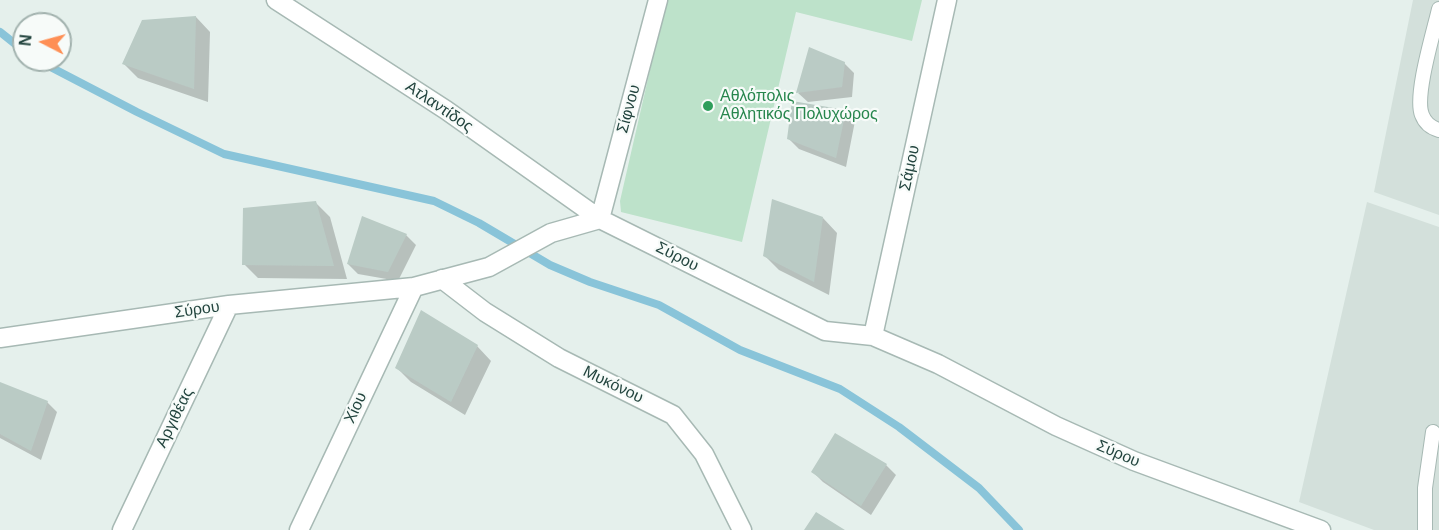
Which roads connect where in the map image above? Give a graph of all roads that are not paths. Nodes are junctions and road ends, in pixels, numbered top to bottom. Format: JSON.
{"nodes":[{"id":1,"x":276,"y":0,"type":"edge"},
{"id":2,"x":658,"y":0,"type":"edge"},
{"id":3,"x":947,"y":0,"type":"edge"},
{"id":4,"x":1439,"y":9,"type":"edge"},
{"id":5,"x":1439,"y":130,"type":"edge"},
{"id":6,"x":600,"y":219,"type":"junction"},
{"id":7,"x":442,"y":279,"type":"junction"},
{"id":8,"x":414,"y":287,"type":"junction"},
{"id":9,"x":229,"y":305,"type":"junction"},
{"id":10,"x":873,"y":336,"type":"junction"},
{"id":11,"x":0,"y":338,"type":"edge"},
{"id":12,"x":1433,"y":432,"type":"dead end"},
{"id":13,"x":122,"y":530,"type":"edge"},
{"id":14,"x":299,"y":530,"type":"edge"},
{"id":15,"x":742,"y":530,"type":"edge"},
{"id":16,"x":1321,"y":530,"type":"edge"},
{"id":17,"x":1425,"y":530,"type":"edge"}],
"edges":[{"from":1,"to":6,"type":"street","name":"Ατλαντίδος"},
{"from":2,"to":6,"type":"street","name":"Σίφνου"},
{"from":3,"to":10,"type":"street","name":"Σάμου"},
{"from":4,"to":5,"type":"lane"},
{"from":6,"to":7,"type":"street","name":"Σύρου"},
{"from":6,"to":10,"type":"street","name":"Σύρου"},
{"from":7,"to":8,"type":"street","name":"Σύρου"},
{"from":7,"to":15,"type":"street","name":"Μυκόνου"},
{"from":8,"to":9,"type":"street","name":"Σύρου"},
{"from":8,"to":14,"type":"street","name":"Χίου"},
{"from":9,"to":11,"type":"street","name":"Σύρου"},
{"from":9,"to":13,"type":"street","name":"Αργιθέας"},
{"from":10,"to":16,"type":"street","name":"Σύρου"},
{"from":12,"to":17,"type":"lane"}]}
